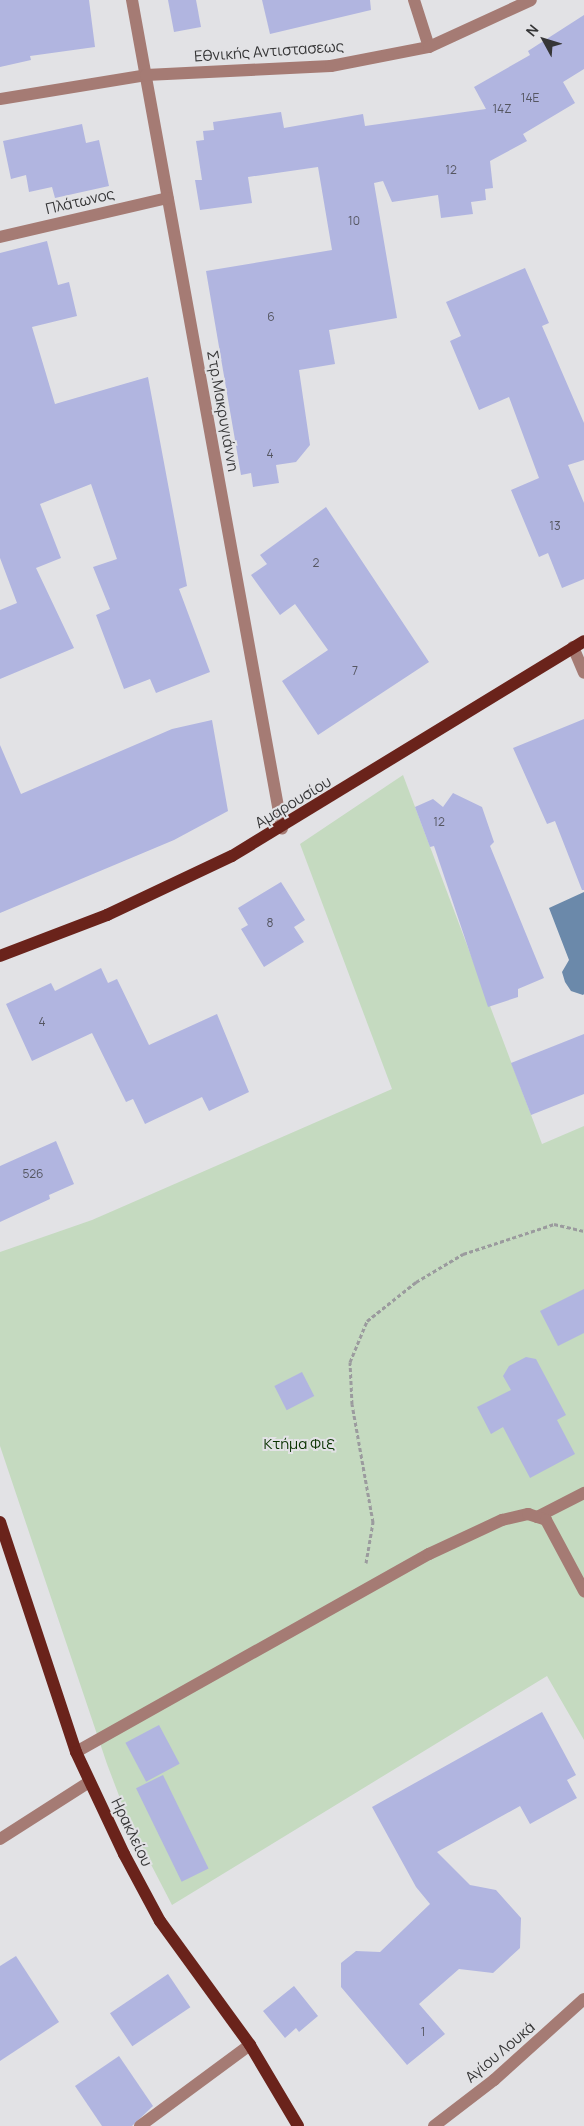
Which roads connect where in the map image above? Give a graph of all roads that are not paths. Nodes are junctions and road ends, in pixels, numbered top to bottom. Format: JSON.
{"nodes":[{"id":1,"x":132,"y":0,"type":"edge"},
{"id":2,"x":414,"y":0,"type":"edge"},
{"id":3,"x":531,"y":0,"type":"edge"},
{"id":4,"x":429,"y":47,"type":"junction"},
{"id":5,"x":146,"y":74,"type":"junction"},
{"id":6,"x":0,"y":99,"type":"edge"},
{"id":7,"x":168,"y":198,"type":"junction"},
{"id":8,"x":0,"y":237,"type":"edge"},
{"id":9,"x":584,"y":641,"type":"edge"},
{"id":10,"x":573,"y":647,"type":"junction"},
{"id":11,"x":584,"y":673,"type":"edge"},
{"id":12,"x":282,"y":828,"type":"junction"},
{"id":13,"x":0,"y":956,"type":"edge"},
{"id":14,"x":584,"y":1493,"type":"edge"},
{"id":15,"x":537,"y":1517,"type":"junction"},
{"id":16,"x":0,"y":1522,"type":"edge"},
{"id":17,"x":584,"y":1591,"type":"edge"},
{"id":18,"x":76,"y":1752,"type":"junction"},
{"id":19,"x":89,"y":1782,"type":"junction"},
{"id":20,"x":0,"y":1840,"type":"edge"},
{"id":21,"x":584,"y":1999,"type":"edge"},
{"id":22,"x":250,"y":2045,"type":"junction"},
{"id":23,"x":140,"y":2126,"type":"edge"},
{"id":24,"x":298,"y":2126,"type":"edge"},
{"id":25,"x":434,"y":2126,"type":"edge"}],
"edges":[{"from":1,"to":5,"type":"street","name":"Στρ.Μακρυγιάννη"},
{"from":2,"to":4,"type":"street"},
{"from":3,"to":4,"type":"street","name":"Εθνικής Αντιστασεως"},
{"from":4,"to":5,"type":"street","name":"Εθνικής Αντιστασεως"},
{"from":5,"to":6,"type":"street","name":"Εθνικής Αντιστασεως"},
{"from":5,"to":7,"type":"street","name":"Στρ.Μακρυγιάννη"},
{"from":7,"to":8,"type":"street","name":"Πλάτωνος"},
{"from":7,"to":12,"type":"street","name":"Στρ.Μακρυγιάννη"},
{"from":9,"to":10,"type":"main road","name":"Αμαρουσίου"},
{"from":10,"to":11,"type":"street"},
{"from":10,"to":12,"type":"main road","name":"Αμαρουσίου"},
{"from":12,"to":13,"type":"main road","name":"Αμαρουσίου"},
{"from":14,"to":15,"type":"street"},
{"from":15,"to":17,"type":"street"},
{"from":15,"to":18,"type":"street"},
{"from":16,"to":18,"type":"main road","name":"Ηρακλείου"},
{"from":18,"to":19,"type":"main road","name":"Ηρακλείου"},
{"from":19,"to":20,"type":"street"},
{"from":19,"to":22,"type":"main road","name":"Ηρακλείου"},
{"from":21,"to":25,"type":"street","name":"Αγίου Λουκά"},
{"from":22,"to":23,"type":"street"},
{"from":22,"to":24,"type":"main road","name":"Ηρακλείου"}]}
